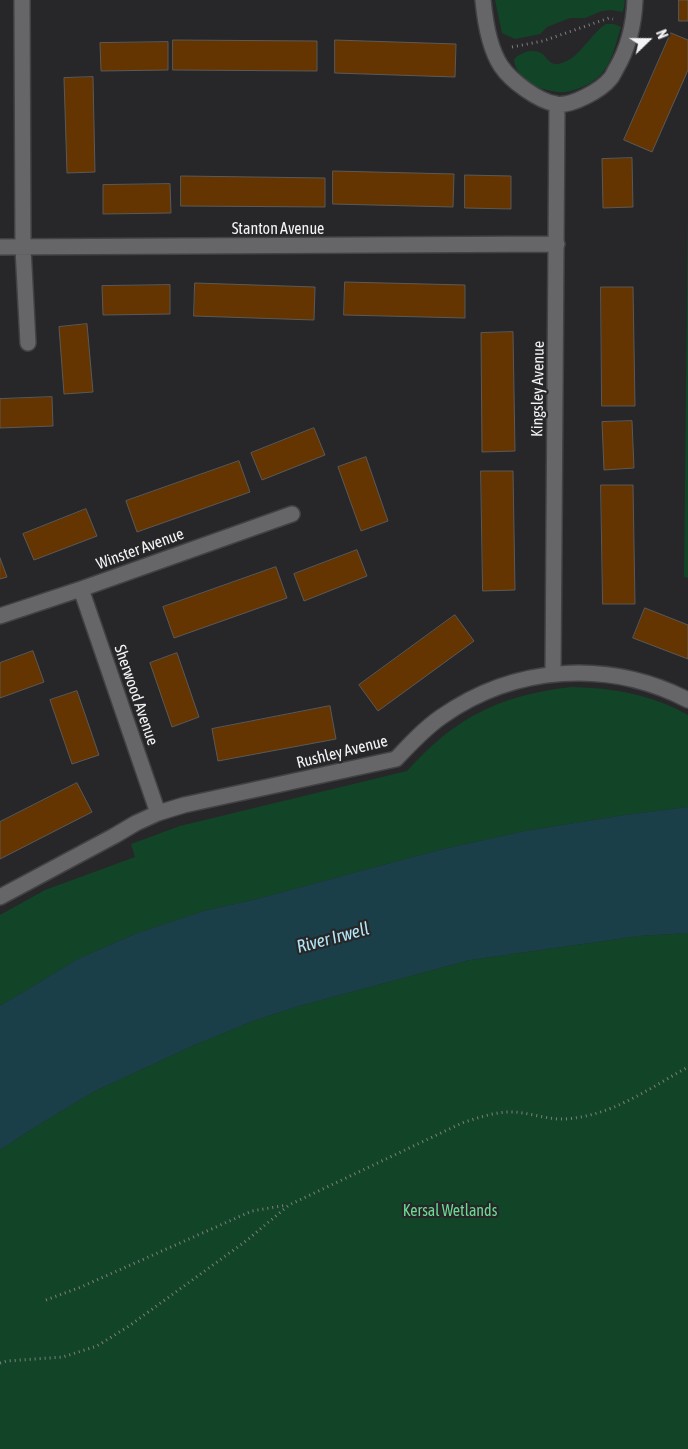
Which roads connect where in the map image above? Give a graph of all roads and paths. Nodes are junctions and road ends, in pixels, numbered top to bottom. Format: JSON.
{"nodes":[{"id":1,"x":22,"y":0,"type":"edge"},
{"id":2,"x":483,"y":0,"type":"edge"},
{"id":3,"x":635,"y":0,"type":"edge"},
{"id":4,"x":633,"y":21,"type":"junction"},
{"id":5,"x":495,"y":53,"type":"junction"},
{"id":6,"x":557,"y":105,"type":"junction"},
{"id":7,"x":557,"y":244,"type":"junction"},
{"id":8,"x":0,"y":247,"type":"edge"},
{"id":9,"x":23,"y":248,"type":"junction"},
{"id":10,"x":28,"y":343,"type":"dead end"},
{"id":11,"x":292,"y":514,"type":"dead end"},
{"id":12,"x":81,"y":589,"type":"junction"},
{"id":13,"x":0,"y":616,"type":"edge"},
{"id":14,"x":553,"y":674,"type":"junction"},
{"id":15,"x":688,"y":700,"type":"edge"},
{"id":16,"x":158,"y":813,"type":"junction"},
{"id":17,"x":0,"y":898,"type":"edge"},
{"id":18,"x":688,"y":1067,"type":"edge"},
{"id":19,"x":289,"y":1205,"type":"junction"},
{"id":20,"x":46,"y":1300,"type":"dead end"},
{"id":21,"x":0,"y":1363,"type":"edge"}],
"edges":[{"from":1,"to":9,"type":"street"},
{"from":2,"to":5,"type":"street"},
{"from":3,"to":4,"type":"street"},
{"from":4,"to":5,"type":"path"},
{"from":4,"to":6,"type":"street"},
{"from":5,"to":6,"type":"street"},
{"from":6,"to":7,"type":"street","name":"Kingsley Avenue"},
{"from":7,"to":9,"type":"street","name":"Stanton Avenue"},
{"from":7,"to":14,"type":"street","name":"Kingsley Avenue"},
{"from":8,"to":9,"type":"street","name":"Stanton Avenue"},
{"from":9,"to":10,"type":"street"},
{"from":11,"to":12,"type":"street","name":"Winster Avenue"},
{"from":12,"to":13,"type":"street","name":"Winster Avenue"},
{"from":12,"to":16,"type":"street","name":"Sherwood Avenue"},
{"from":14,"to":15,"type":"street","name":"Rushley Avenue"},
{"from":14,"to":16,"type":"street","name":"Rushley Avenue"},
{"from":16,"to":17,"type":"street","name":"Rushley Avenue"},
{"from":18,"to":19,"type":"path"},
{"from":19,"to":20,"type":"path"},
{"from":19,"to":21,"type":"path"}]}
